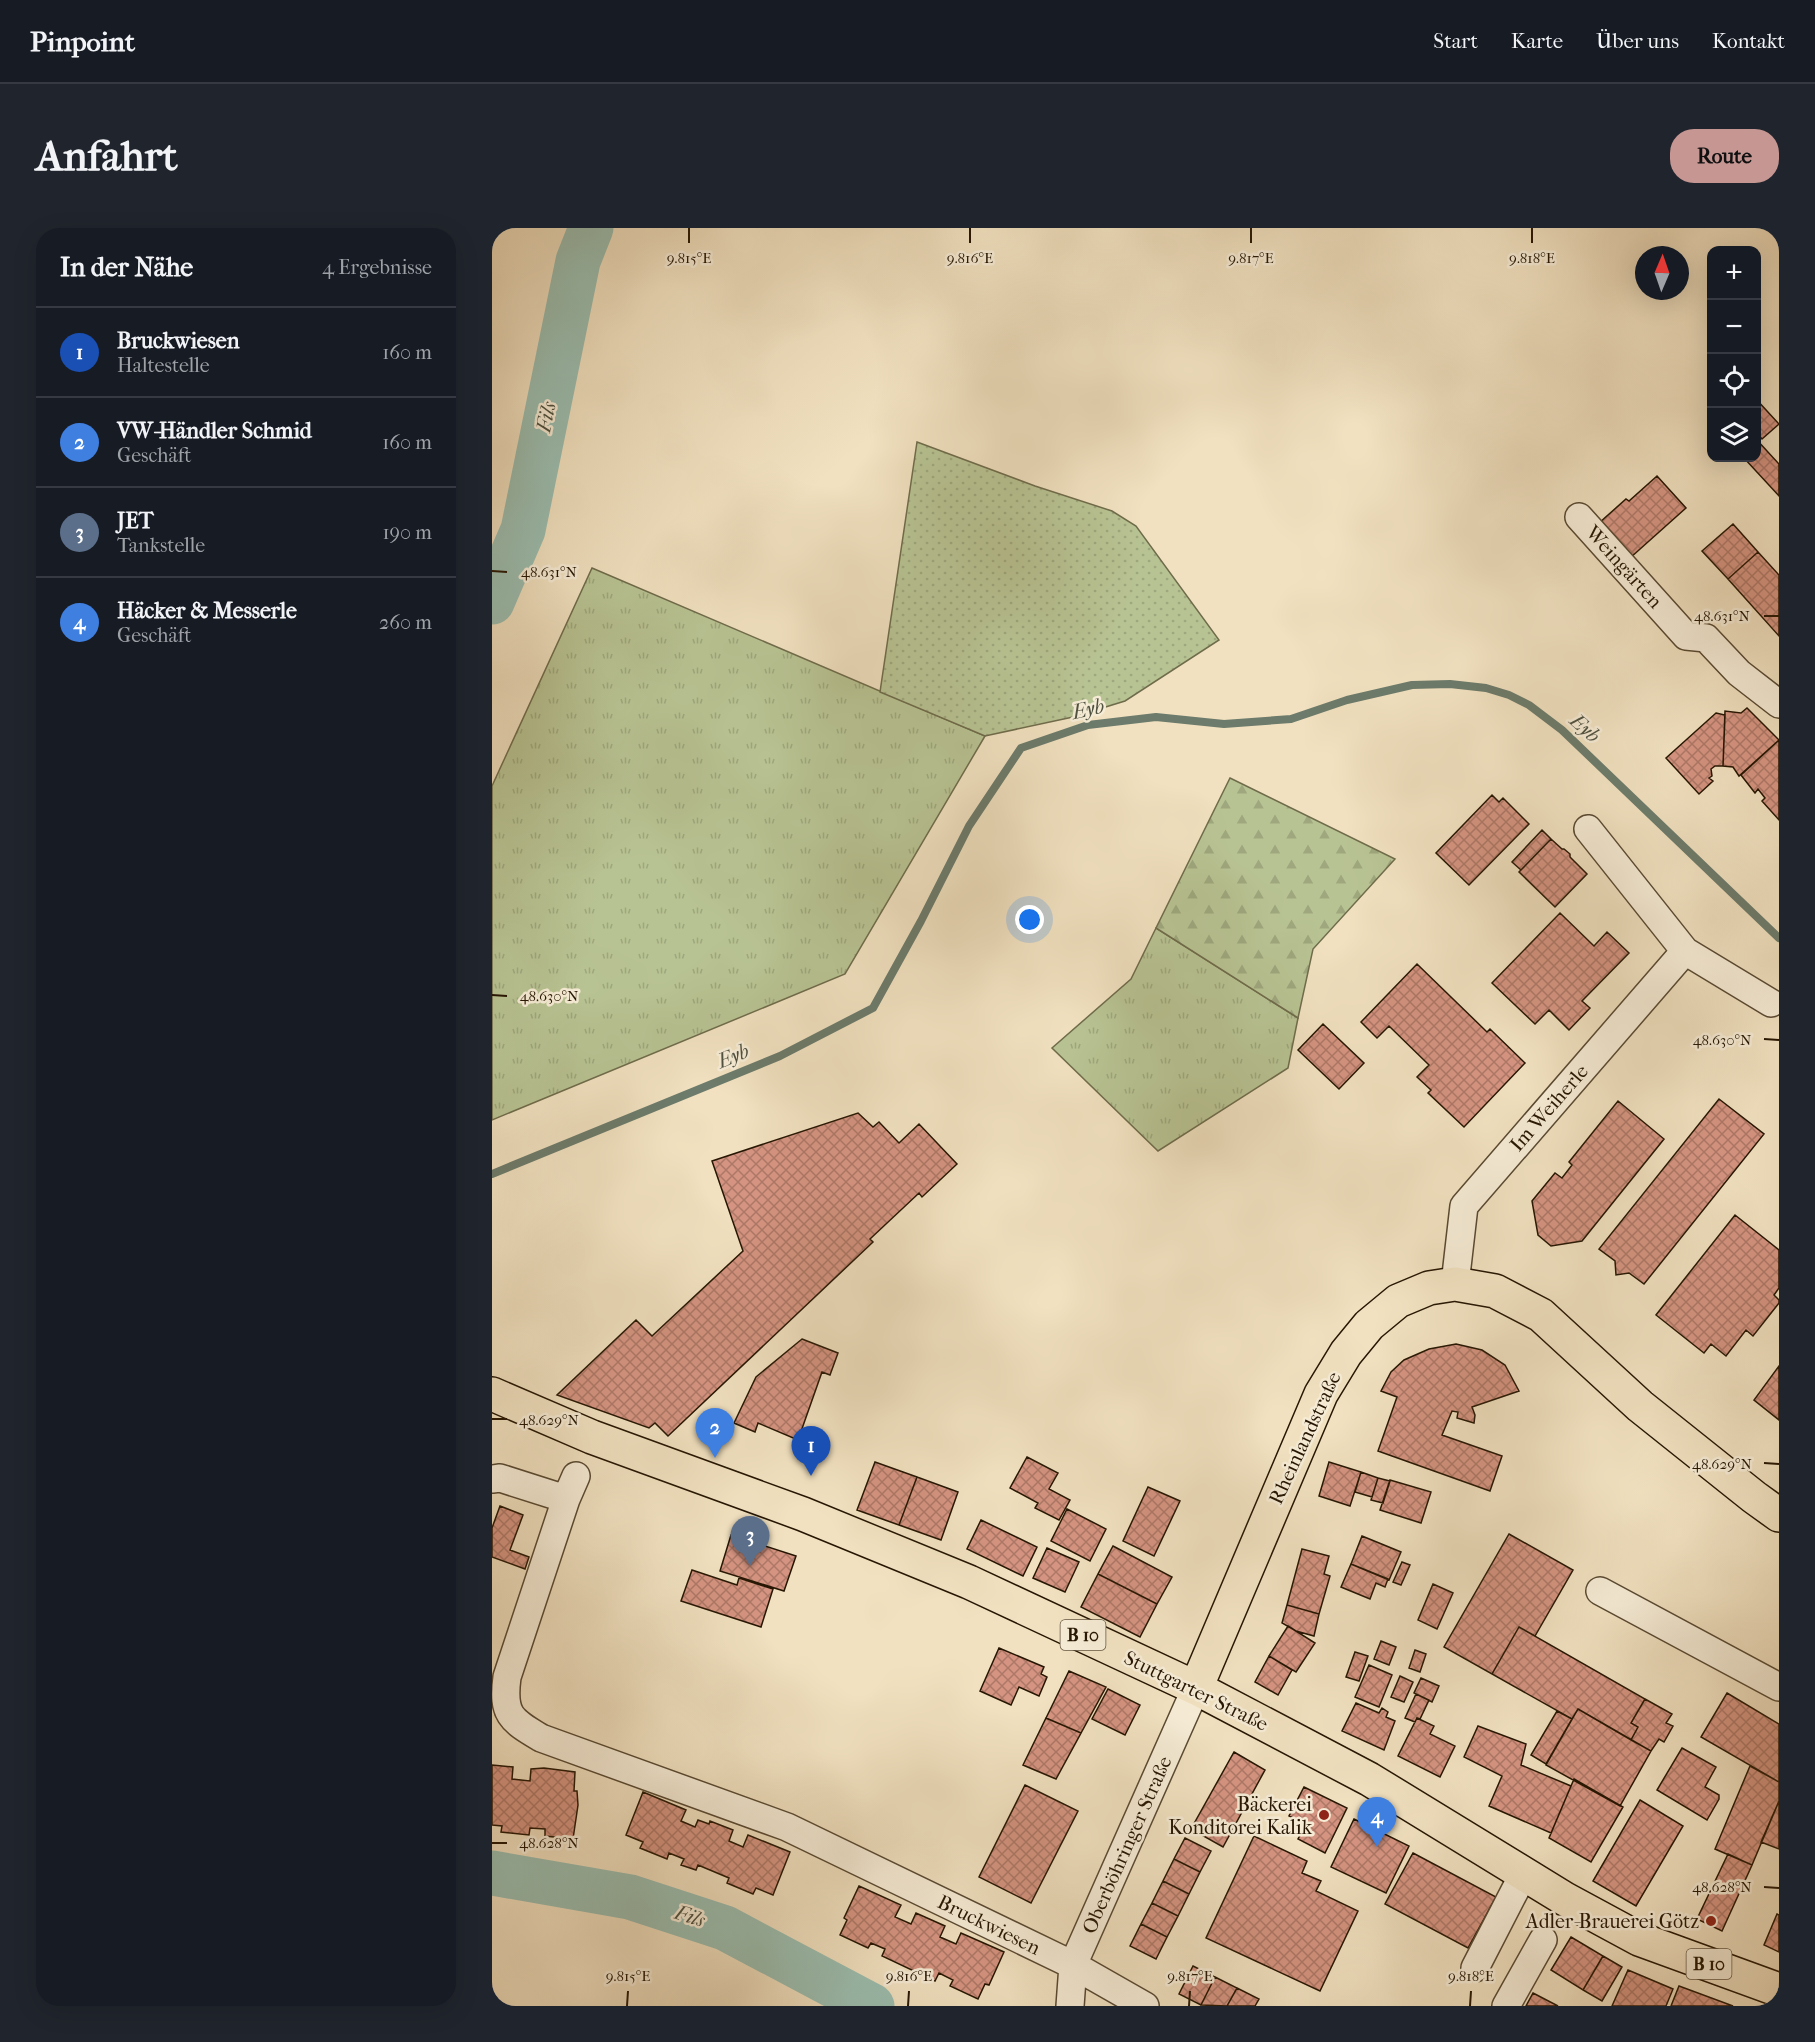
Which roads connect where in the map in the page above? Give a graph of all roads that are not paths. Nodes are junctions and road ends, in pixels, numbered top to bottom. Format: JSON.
{"nodes":[{"id":1,"x":1579,"y":517,"type":"dead end"},
{"id":2,"x":1779,"y":704,"type":"edge"},
{"id":3,"x":1588,"y":829,"type":"dead end"},
{"id":4,"x":1685,"y":951,"type":"junction"},
{"id":5,"x":1771,"y":1003,"type":"dead end"},
{"id":6,"x":1455,"y":1284,"type":"junction"},
{"id":7,"x":492,"y":1394,"type":"edge"},
{"id":8,"x":492,"y":1479,"type":"edge"},
{"id":9,"x":1779,"y":1515,"type":"edge"},
{"id":10,"x":1600,"y":1591,"type":"dead end"},
{"id":11,"x":1779,"y":1687,"type":"edge"},
{"id":12,"x":1196,"y":1688,"type":"junction"},
{"id":13,"x":1524,"y":1873,"type":"junction"},
{"id":14,"x":1544,"y":1940,"type":"dead end"},
{"id":15,"x":1073,"y":1965,"type":"junction"},
{"id":16,"x":1475,"y":1968,"type":"dead end"},
{"id":17,"x":1779,"y":1990,"type":"edge"},
{"id":18,"x":1070,"y":2006,"type":"edge"},
{"id":19,"x":1145,"y":2006,"type":"edge"},
{"id":20,"x":1506,"y":2006,"type":"edge"}],
"edges":[{"from":1,"to":2,"type":"street","name":"Weingärten"},
{"from":3,"to":4,"type":"street"},
{"from":4,"to":5,"type":"street"},
{"from":4,"to":6,"type":"street","name":"Im Weiherle"},
{"from":6,"to":9,"type":"main road","name":"Rheinlandstraße"},
{"from":6,"to":12,"type":"main road","name":"Rheinlandstraße"},
{"from":7,"to":12,"type":"main road","name":"Stuttgarter Straße","number":"B 10"},
{"from":8,"to":15,"type":"street","name":"Bruckwiesen"},
{"from":10,"to":11,"type":"street"},
{"from":12,"to":13,"type":"main road","name":"Stuttgarter Straße","number":"B 10"},
{"from":12,"to":15,"type":"street","name":"Oberböhringer Straße"},
{"from":13,"to":16,"type":"street"},
{"from":13,"to":17,"type":"main road","name":"Stuttgarter Straße","number":"B 10"},
{"from":14,"to":20,"type":"street"},
{"from":15,"to":18,"type":"street","name":"Oberböhringer Straße"},
{"from":15,"to":19,"type":"street","name":"Bruckwiesen"}]}
